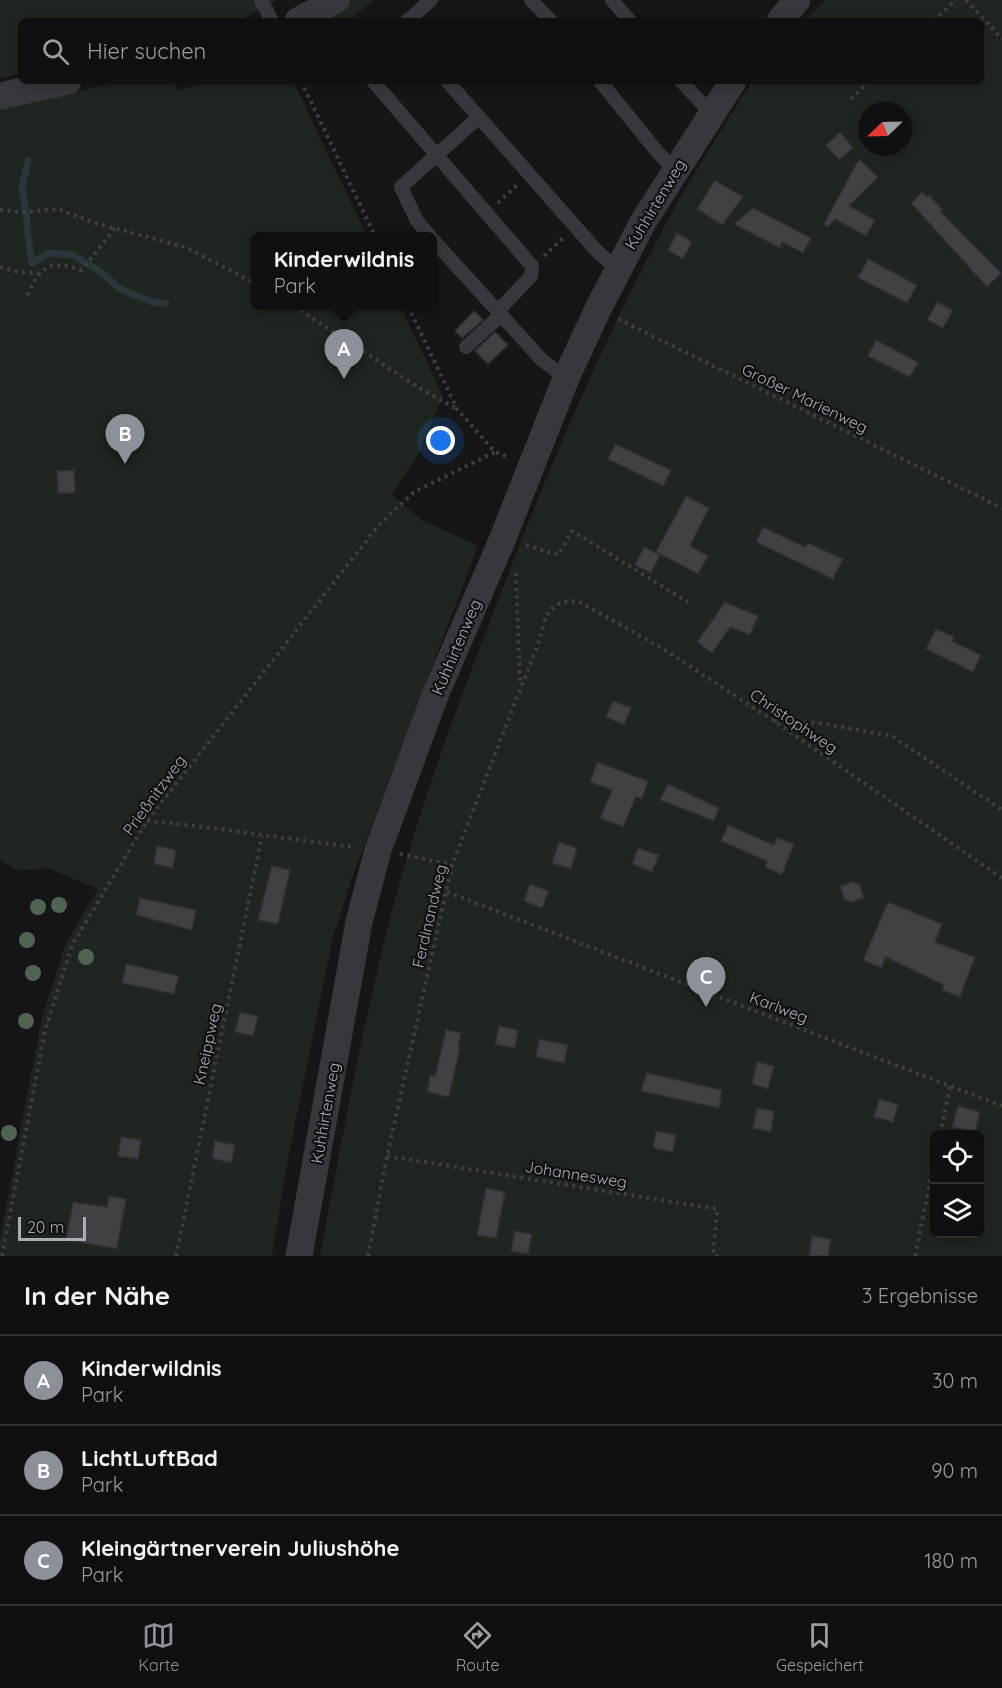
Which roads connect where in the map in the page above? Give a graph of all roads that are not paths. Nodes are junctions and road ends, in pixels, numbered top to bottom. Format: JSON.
{"nodes":[{"id":1,"x":261,"y":0,"type":"edge"},
{"id":2,"x":336,"y":0,"type":"edge"},
{"id":3,"x":430,"y":0,"type":"edge"},
{"id":4,"x":531,"y":0,"type":"edge"},
{"id":5,"x":612,"y":0,"type":"edge"},
{"id":6,"x":797,"y":0,"type":"edge"},
{"id":7,"x":270,"y":18,"type":"edge"},
{"id":8,"x":303,"y":18,"type":"edge"},
{"id":9,"x":410,"y":18,"type":"edge"},
{"id":10,"x":548,"y":18,"type":"edge"},
{"id":11,"x":627,"y":18,"type":"edge"},
{"id":12,"x":782,"y":18,"type":"edge"},
{"id":13,"x":54,"y":84,"type":"edge"},
{"id":14,"x":376,"y":84,"type":"edge"},
{"id":15,"x":450,"y":84,"type":"edge"},
{"id":16,"x":603,"y":84,"type":"edge"},
{"id":17,"x":684,"y":84,"type":"edge"},
{"id":18,"x":730,"y":84,"type":"edge"},
{"id":19,"x":0,"y":96,"type":"edge"},
{"id":20,"x":704,"y":106,"type":"junction"},
{"id":21,"x":479,"y":117,"type":"junction"},
{"id":22,"x":437,"y":155,"type":"junction"},
{"id":23,"x":667,"y":161,"type":"junction"},
{"id":24,"x":425,"y":232,"type":"edge"},
{"id":25,"x":437,"y":245,"type":"edge"},
{"id":26,"x":617,"y":270,"type":"junction"},
{"id":27,"x":499,"y":313,"type":"junction"},
{"id":28,"x":466,"y":347,"type":"dead end"},
{"id":29,"x":566,"y":378,"type":"junction"},
{"id":30,"x":299,"y":1256,"type":"edge"}],
"edges":[{"from":1,"to":7,"type":"lane"},
{"from":2,"to":8,"type":"street"},
{"from":3,"to":9,"type":"lane"},
{"from":4,"to":10,"type":"lane"},
{"from":5,"to":11,"type":"lane"},
{"from":6,"to":12,"type":"street"},
{"from":13,"to":19,"type":"street"},
{"from":14,"to":22,"type":"lane"},
{"from":15,"to":21,"type":"lane"},
{"from":16,"to":23,"type":"lane"},
{"from":17,"to":20,"type":"lane"},
{"from":18,"to":20,"type":"street","name":"Kuhhirtenweg"},
{"from":20,"to":23,"type":"street","name":"Kuhhirtenweg"},
{"from":21,"to":22,"type":"lane"},
{"from":21,"to":26,"type":"lane"},
{"from":22,"to":24,"type":"lane"},
{"from":22,"to":27,"type":"lane"},
{"from":23,"to":26,"type":"street","name":"Kuhhirtenweg"},
{"from":25,"to":27,"type":"lane"},
{"from":26,"to":29,"type":"street","name":"Kuhhirtenweg"},
{"from":27,"to":28,"type":"lane"},
{"from":27,"to":29,"type":"lane"},
{"from":29,"to":30,"type":"street","name":"Kuhhirtenweg"}]}
